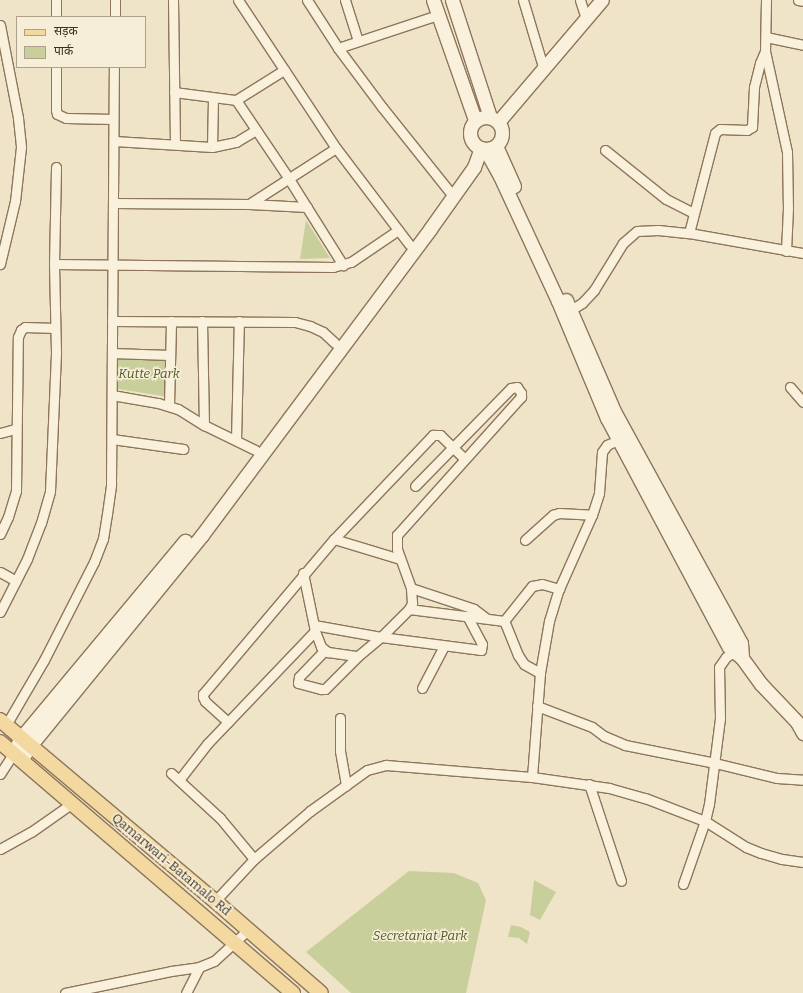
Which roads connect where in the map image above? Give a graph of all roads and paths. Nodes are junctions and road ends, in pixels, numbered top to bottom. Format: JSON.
{"nodes":[{"id":1,"x":56,"y":0,"type":"edge"},
{"id":2,"x":115,"y":0,"type":"edge"},
{"id":3,"x":173,"y":0,"type":"edge"},
{"id":4,"x":238,"y":0,"type":"edge"},
{"id":5,"x":307,"y":0,"type":"edge"},
{"id":6,"x":345,"y":0,"type":"edge"},
{"id":7,"x":433,"y":0,"type":"edge"},
{"id":8,"x":452,"y":0,"type":"edge"},
{"id":9,"x":523,"y":0,"type":"edge"},
{"id":10,"x":580,"y":0,"type":"edge"},
{"id":11,"x":602,"y":0,"type":"edge"},
{"id":12,"x":766,"y":0,"type":"edge"},
{"id":13,"x":798,"y":0,"type":"edge"},
{"id":14,"x":803,"y":1,"type":"edge"},
{"id":15,"x":438,"y":15,"type":"junction"},
{"id":16,"x":56,"y":16,"type":"edge"},
{"id":17,"x":115,"y":16,"type":"edge"},
{"id":18,"x":586,"y":19,"type":"junction"},
{"id":19,"x":0,"y":25,"type":"edge"},
{"id":20,"x":766,"y":37,"type":"junction"},
{"id":21,"x":358,"y":41,"type":"junction"},
{"id":22,"x":803,"y":45,"type":"edge"},
{"id":23,"x":338,"y":48,"type":"junction"},
{"id":24,"x":765,"y":51,"type":"junction"},
{"id":25,"x":56,"y":68,"type":"edge"},
{"id":26,"x":114,"y":68,"type":"edge"},
{"id":27,"x":284,"y":70,"type":"junction"},
{"id":28,"x":544,"y":70,"type":"junction"},
{"id":29,"x":174,"y":92,"type":"junction"},
{"id":30,"x":214,"y":98,"type":"junction"},
{"id":31,"x":236,"y":100,"type":"junction"},
{"id":32,"x":113,"y":119,"type":"junction"},
{"id":33,"x":494,"y":119,"type":"junction"},
{"id":34,"x":475,"y":120,"type":"junction"},
{"id":35,"x":256,"y":130,"type":"junction"},
{"id":36,"x":114,"y":140,"type":"junction"},
{"id":37,"x":175,"y":144,"type":"junction"},
{"id":38,"x":212,"y":147,"type":"junction"},
{"id":39,"x":485,"y":147,"type":"junction"},
{"id":40,"x":336,"y":148,"type":"junction"},
{"id":41,"x":605,"y":150,"type":"dead end"},
{"id":42,"x":56,"y":167,"type":"dead end"},
{"id":43,"x":290,"y":179,"type":"junction"},
{"id":44,"x":449,"y":191,"type":"junction"},
{"id":45,"x":114,"y":203,"type":"junction"},
{"id":46,"x":249,"y":204,"type":"junction"},
{"id":47,"x":307,"y":207,"type":"junction"},
{"id":48,"x":694,"y":213,"type":"junction"},
{"id":49,"x":398,"y":230,"type":"junction"},
{"id":50,"x":689,"y":233,"type":"junction"},
{"id":51,"x":409,"y":244,"type":"junction"},
{"id":52,"x":786,"y":251,"type":"junction"},
{"id":53,"x":803,"y":253,"type":"edge"},
{"id":54,"x":0,"y":264,"type":"edge"},
{"id":55,"x":54,"y":264,"type":"junction"},
{"id":56,"x":113,"y":265,"type":"junction"},
{"id":57,"x":343,"y":265,"type":"junction"},
{"id":58,"x":567,"y":312,"type":"junction"},
{"id":59,"x":112,"y":321,"type":"junction"},
{"id":60,"x":171,"y":321,"type":"junction"},
{"id":61,"x":202,"y":321,"type":"junction"},
{"id":62,"x":239,"y":321,"type":"junction"},
{"id":63,"x":55,"y":328,"type":"junction"},
{"id":64,"x":335,"y":343,"type":"junction"},
{"id":65,"x":112,"y":353,"type":"junction"},
{"id":66,"x":170,"y":355,"type":"junction"},
{"id":67,"x":790,"y":387,"type":"dead end"},
{"id":68,"x":112,"y":395,"type":"junction"},
{"id":69,"x":803,"y":402,"type":"edge"},
{"id":70,"x":169,"y":406,"type":"junction"},
{"id":71,"x":204,"y":425,"type":"junction"},
{"id":72,"x":15,"y":429,"type":"junction"},
{"id":73,"x":0,"y":432,"type":"edge"},
{"id":74,"x":112,"y":438,"type":"junction"},
{"id":75,"x":623,"y":438,"type":"junction"},
{"id":76,"x":236,"y":440,"type":"junction"},
{"id":77,"x":453,"y":448,"type":"junction"},
{"id":78,"x":183,"y":449,"type":"dead end"},
{"id":79,"x":255,"y":450,"type":"junction"},
{"id":80,"x":464,"y":458,"type":"junction"},
{"id":81,"x":415,"y":486,"type":"dead end"},
{"id":82,"x":592,"y":515,"type":"junction"},
{"id":83,"x":0,"y":534,"type":"edge"},
{"id":84,"x":334,"y":539,"type":"junction"},
{"id":85,"x":525,"y":540,"type":"dead end"},
{"id":86,"x":400,"y":559,"type":"junction"},
{"id":87,"x":0,"y":572,"type":"edge"},
{"id":88,"x":304,"y":573,"type":"junction"},
{"id":89,"x":16,"y":581,"type":"junction"},
{"id":90,"x":411,"y":588,"type":"junction"},
{"id":91,"x":559,"y":589,"type":"junction"},
{"id":92,"x":409,"y":609,"type":"junction"},
{"id":93,"x":0,"y":612,"type":"edge"},
{"id":94,"x":467,"y":616,"type":"junction"},
{"id":95,"x":486,"y":618,"type":"junction"},
{"id":96,"x":504,"y":621,"type":"junction"},
{"id":97,"x":314,"y":628,"type":"junction"},
{"id":98,"x":381,"y":637,"type":"junction"},
{"id":99,"x":444,"y":646,"type":"junction"},
{"id":100,"x":324,"y":650,"type":"junction"},
{"id":101,"x":738,"y":655,"type":"junction"},
{"id":102,"x":358,"y":656,"type":"junction"},
{"id":103,"x":540,"y":673,"type":"junction"},
{"id":104,"x":422,"y":688,"type":"dead end"},
{"id":105,"x":537,"y":706,"type":"junction"},
{"id":106,"x":340,"y":718,"type":"dead end"},
{"id":107,"x":228,"y":722,"type":"junction"},
{"id":108,"x":3,"y":723,"type":"edge"},
{"id":109,"x":803,"y":733,"type":"edge"},
{"id":110,"x":0,"y":742,"type":"edge"},
{"id":111,"x":25,"y":742,"type":"junction"},
{"id":112,"x":17,"y":757,"type":"junction"},
{"id":113,"x":715,"y":762,"type":"junction"},
{"id":114,"x":171,"y":773,"type":"dead end"},
{"id":115,"x":0,"y":774,"type":"edge"},
{"id":116,"x":532,"y":777,"type":"junction"},
{"id":117,"x":179,"y":780,"type":"junction"},
{"id":118,"x":803,"y":780,"type":"edge"},
{"id":119,"x":589,"y":784,"type":"junction"},
{"id":120,"x":346,"y":785,"type":"junction"},
{"id":121,"x":71,"y":804,"type":"junction"},
{"id":122,"x":705,"y":821,"type":"junction"},
{"id":123,"x":0,"y":849,"type":"edge"},
{"id":124,"x":254,"y":859,"type":"junction"},
{"id":125,"x":803,"y":862,"type":"edge"},
{"id":126,"x":621,"y":881,"type":"dead end"},
{"id":127,"x":683,"y":884,"type":"dead end"},
{"id":128,"x":215,"y":901,"type":"junction"},
{"id":129,"x":248,"y":930,"type":"junction"},
{"id":130,"x":235,"y":944,"type":"junction"},
{"id":131,"x":199,"y":967,"type":"junction"},
{"id":132,"x":65,"y":993,"type":"edge"},
{"id":133,"x":186,"y":993,"type":"edge"},
{"id":134,"x":293,"y":993,"type":"edge"},
{"id":135,"x":321,"y":993,"type":"edge"}],
"edges":[{"from":1,"to":16,"type":"street"},
{"from":2,"to":17,"type":"street"},
{"from":3,"to":29,"type":"street"},
{"from":4,"to":27,"type":"street"},
{"from":5,"to":23,"type":"street"},
{"from":6,"to":21,"type":"street"},
{"from":7,"to":15,"type":"main road"},
{"from":8,"to":33,"type":"main road"},
{"from":9,"to":28,"type":"street"},
{"from":10,"to":18,"type":"street"},
{"from":11,"to":18,"type":"main road"},
{"from":12,"to":20,"type":"street"},
{"from":13,"to":14,"type":"street"},
{"from":15,"to":21,"type":"street"},
{"from":15,"to":34,"type":"main road"},
{"from":18,"to":28,"type":"main road"},
{"from":19,"to":54,"type":"street"},
{"from":20,"to":22,"type":"street"},
{"from":20,"to":24,"type":"street"},
{"from":21,"to":23,"type":"street"},
{"from":23,"to":44,"type":"street"},
{"from":24,"to":48,"type":"street"},
{"from":24,"to":52,"type":"street"},
{"from":25,"to":32,"type":"street"},
{"from":26,"to":32,"type":"street"},
{"from":27,"to":31,"type":"street"},
{"from":27,"to":40,"type":"street"},
{"from":28,"to":33,"type":"main road"},
{"from":29,"to":30,"type":"street"},
{"from":29,"to":37,"type":"street"},
{"from":30,"to":31,"type":"street"},
{"from":30,"to":38,"type":"street"},
{"from":31,"to":35,"type":"street"},
{"from":32,"to":36,"type":"street"},
{"from":33,"to":34,"type":"main road"},
{"from":33,"to":39,"type":"main road"},
{"from":34,"to":39,"type":"main road"},
{"from":35,"to":38,"type":"street"},
{"from":35,"to":43,"type":"street"},
{"from":36,"to":37,"type":"street"},
{"from":36,"to":45,"type":"street"},
{"from":37,"to":38,"type":"street"},
{"from":39,"to":44,"type":"main road"},
{"from":39,"to":58,"type":"main road"},
{"from":39,"to":111,"type":"main road"},
{"from":40,"to":43,"type":"street"},
{"from":40,"to":49,"type":"street"},
{"from":41,"to":48,"type":"street"},
{"from":42,"to":55,"type":"street"},
{"from":43,"to":46,"type":"street"},
{"from":43,"to":47,"type":"street"},
{"from":44,"to":51,"type":"main road"},
{"from":45,"to":46,"type":"street"},
{"from":45,"to":56,"type":"street"},
{"from":46,"to":47,"type":"street"},
{"from":47,"to":57,"type":"street"},
{"from":48,"to":50,"type":"street"},
{"from":49,"to":51,"type":"street"},
{"from":49,"to":57,"type":"street"},
{"from":50,"to":52,"type":"street"},
{"from":50,"to":58,"type":"street"},
{"from":51,"to":64,"type":"main road"},
{"from":52,"to":53,"type":"street"},
{"from":55,"to":56,"type":"street"},
{"from":55,"to":63,"type":"street"},
{"from":56,"to":57,"type":"street"},
{"from":56,"to":59,"type":"street"},
{"from":58,"to":75,"type":"main road"},
{"from":59,"to":60,"type":"street"},
{"from":59,"to":65,"type":"street"},
{"from":60,"to":61,"type":"street"},
{"from":60,"to":66,"type":"street"},
{"from":61,"to":62,"type":"street"},
{"from":61,"to":71,"type":"street"},
{"from":62,"to":64,"type":"street"},
{"from":62,"to":76,"type":"street"},
{"from":63,"to":72,"type":"street"},
{"from":63,"to":89,"type":"street"},
{"from":64,"to":79,"type":"main road"},
{"from":65,"to":66,"type":"street"},
{"from":65,"to":68,"type":"street"},
{"from":66,"to":70,"type":"street"},
{"from":67,"to":69,"type":"street"},
{"from":68,"to":70,"type":"street"},
{"from":68,"to":74,"type":"street"},
{"from":70,"to":71,"type":"street"},
{"from":71,"to":76,"type":"street"},
{"from":72,"to":73,"type":"street"},
{"from":72,"to":83,"type":"street"},
{"from":74,"to":78,"type":"street"},
{"from":74,"to":108,"type":"street"},
{"from":75,"to":82,"type":"street"},
{"from":75,"to":101,"type":"main road"},
{"from":76,"to":79,"type":"street"},
{"from":77,"to":80,"type":"street"},
{"from":77,"to":80,"type":"street"},
{"from":77,"to":81,"type":"street"},
{"from":77,"to":84,"type":"street"},
{"from":79,"to":111,"type":"main road"},
{"from":80,"to":86,"type":"street"},
{"from":82,"to":85,"type":"street"},
{"from":82,"to":91,"type":"street"},
{"from":84,"to":86,"type":"street"},
{"from":84,"to":88,"type":"street"},
{"from":86,"to":90,"type":"street"},
{"from":87,"to":89,"type":"street"},
{"from":88,"to":97,"type":"street"},
{"from":88,"to":107,"type":"street"},
{"from":89,"to":93,"type":"street"},
{"from":90,"to":92,"type":"street"},
{"from":90,"to":95,"type":"street"},
{"from":91,"to":96,"type":"street"},
{"from":91,"to":103,"type":"street"},
{"from":92,"to":94,"type":"street"},
{"from":92,"to":98,"type":"street"},
{"from":94,"to":95,"type":"street"},
{"from":94,"to":99,"type":"street"},
{"from":95,"to":96,"type":"street"},
{"from":96,"to":103,"type":"street"},
{"from":97,"to":98,"type":"street"},
{"from":97,"to":100,"type":"street"},
{"from":97,"to":107,"type":"street"},
{"from":98,"to":99,"type":"street"},
{"from":98,"to":102,"type":"street"},
{"from":99,"to":104,"type":"street"},
{"from":100,"to":102,"type":"street"},
{"from":100,"to":102,"type":"street"},
{"from":101,"to":109,"type":"main road"},
{"from":101,"to":113,"type":"street"},
{"from":103,"to":105,"type":"street"},
{"from":105,"to":113,"type":"street"},
{"from":105,"to":116,"type":"street"},
{"from":106,"to":120,"type":"street"},
{"from":107,"to":117,"type":"street"},
{"from":108,"to":111,"type":"main road","name":"Qamarwari-Batamalo Rd"},
{"from":110,"to":112,"type":"main road","name":"Qamarwari-Batamalo Rd"},
{"from":111,"to":112,"type":"main road"},
{"from":111,"to":128,"type":"main road","name":"Qamarwari-Batamalo Rd"},
{"from":112,"to":115,"type":"street"},
{"from":112,"to":121,"type":"main road","name":"Qamarwari-Batamalo Rd"},
{"from":113,"to":118,"type":"street"},
{"from":113,"to":122,"type":"street"},
{"from":114,"to":117,"type":"street"},
{"from":116,"to":119,"type":"street"},
{"from":116,"to":120,"type":"street"},
{"from":117,"to":124,"type":"street"},
{"from":119,"to":122,"type":"street"},
{"from":119,"to":126,"type":"street"},
{"from":120,"to":124,"type":"street"},
{"from":121,"to":123,"type":"street"},
{"from":121,"to":130,"type":"main road","name":"Qamarwari-Batamalo Rd"},
{"from":122,"to":125,"type":"street"},
{"from":122,"to":127,"type":"street"},
{"from":124,"to":128,"type":"street"},
{"from":128,"to":129,"type":"main road","name":"Qamarwari-Batamalo Rd"},
{"from":129,"to":130,"type":"street"},
{"from":129,"to":135,"type":"main road","name":"Qamarwari-Batamalo Rd"},
{"from":130,"to":131,"type":"street"},
{"from":130,"to":134,"type":"main road","name":"Qamarwari-Batamalo Rd"},
{"from":131,"to":132,"type":"street"},
{"from":131,"to":133,"type":"street"}]}
